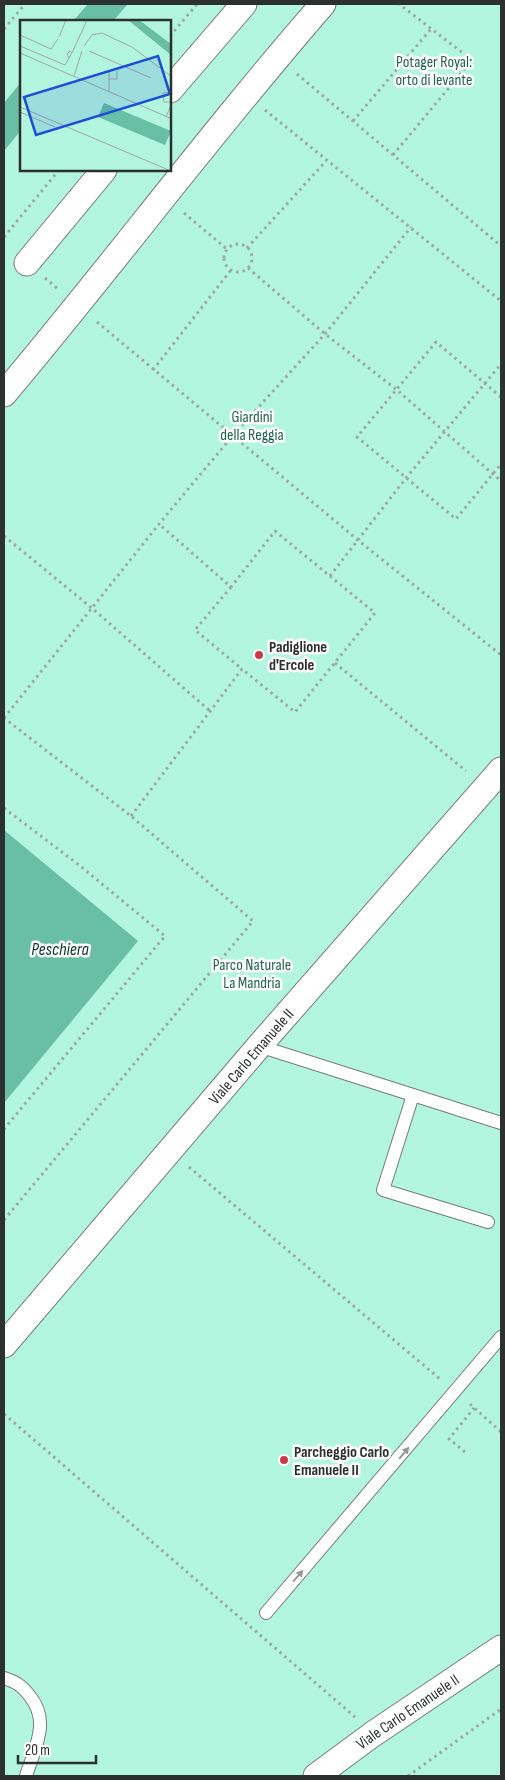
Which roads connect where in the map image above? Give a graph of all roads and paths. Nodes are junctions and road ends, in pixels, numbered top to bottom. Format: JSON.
{"nodes":[{"id":1,"x":25,"y":4,"type":"edge"},
{"id":2,"x":197,"y":4,"type":"edge"},
{"id":3,"x":244,"y":4,"type":"edge"},
{"id":4,"x":323,"y":4,"type":"edge"},
{"id":5,"x":399,"y":4,"type":"edge"},
{"id":6,"x":431,"y":28,"type":"junction"},
{"id":7,"x":4,"y":29,"type":"edge"},
{"id":8,"x":171,"y":35,"type":"edge"},
{"id":9,"x":277,"y":57,"type":"junction"},
{"id":10,"x":171,"y":89,"type":"edge"},
{"id":11,"x":248,"y":96,"type":"junction"},
{"id":12,"x":353,"y":121,"type":"junction"},
{"id":13,"x":393,"y":155,"type":"junction"},
{"id":14,"x":326,"y":161,"type":"junction"},
{"id":15,"x":58,"y":171,"type":"edge"},
{"id":16,"x":103,"y":171,"type":"edge"},
{"id":17,"x":165,"y":197,"type":"junction"},
{"id":18,"x":410,"y":227,"type":"junction"},
{"id":19,"x":4,"y":237,"type":"edge"},
{"id":20,"x":501,"y":246,"type":"edge"},
{"id":21,"x":247,"y":248,"type":"junction"},
{"id":22,"x":228,"y":250,"type":"junction"},
{"id":23,"x":27,"y":263,"type":"joint"},
{"id":24,"x":248,"y":268,"type":"junction"},
{"id":25,"x":231,"y":270,"type":"junction"},
{"id":26,"x":501,"y":301,"type":"edge"},
{"id":27,"x":78,"y":306,"type":"junction"},
{"id":28,"x":325,"y":334,"type":"junction"},
{"id":29,"x":501,"y":364,"type":"edge"},
{"id":30,"x":153,"y":370,"type":"junction"},
{"id":31,"x":485,"y":383,"type":"junction"},
{"id":32,"x":397,"y":390,"type":"junction"},
{"id":33,"x":4,"y":394,"type":"edge"},
{"id":34,"x":501,"y":397,"type":"edge"},
{"id":35,"x":446,"y":432,"type":"junction"},
{"id":36,"x":234,"y":434,"type":"junction"},
{"id":37,"x":501,"y":464,"type":"edge"},
{"id":38,"x":493,"y":474,"type":"junction"},
{"id":39,"x":406,"y":478,"type":"junction"},
{"id":40,"x":501,"y":481,"type":"edge"},
{"id":41,"x":158,"y":524,"type":"junction"},
{"id":42,"x":4,"y":536,"type":"edge"},
{"id":43,"x":359,"y":541,"type":"junction"},
{"id":44,"x":330,"y":576,"type":"junction"},
{"id":45,"x":231,"y":586,"type":"junction"},
{"id":46,"x":93,"y":609,"type":"junction"},
{"id":47,"x":501,"y":655,"type":"edge"},
{"id":48,"x":335,"y":663,"type":"junction"},
{"id":49,"x":242,"y":669,"type":"junction"},
{"id":50,"x":210,"y":712,"type":"junction"},
{"id":51,"x":4,"y":718,"type":"edge"},
{"id":52,"x":493,"y":779,"type":"edge"},
{"id":53,"x":4,"y":808,"type":"edge"},
{"id":54,"x":131,"y":816,"type":"junction"},
{"id":55,"x":259,"y":1046,"type":"junction"},
{"id":56,"x":413,"y":1096,"type":"junction"},
{"id":57,"x":501,"y":1123,"type":"edge"},
{"id":58,"x":4,"y":1130,"type":"edge"},
{"id":59,"x":170,"y":1150,"type":"junction"},
{"id":60,"x":4,"y":1220,"type":"edge"},
{"id":61,"x":488,"y":1222,"type":"dead end"},
{"id":62,"x":501,"y":1337,"type":"edge"},
{"id":63,"x":4,"y":1345,"type":"edge"},
{"id":64,"x":455,"y":1392,"type":"junction"},
{"id":65,"x":474,"y":1408,"type":"junction"},
{"id":66,"x":4,"y":1414,"type":"edge"},
{"id":67,"x":501,"y":1432,"type":"edge"},
{"id":68,"x":465,"y":1452,"type":"dead end"},
{"id":69,"x":266,"y":1613,"type":"dead end"},
{"id":70,"x":501,"y":1648,"type":"edge"},
{"id":71,"x":4,"y":1678,"type":"edge"},
{"id":72,"x":501,"y":1709,"type":"edge"},
{"id":73,"x":373,"y":1734,"type":"junction"},
{"id":74,"x":26,"y":1776,"type":"edge"},
{"id":75,"x":316,"y":1776,"type":"edge"},
{"id":76,"x":408,"y":1776,"type":"edge"}],
"edges":[{"from":1,"to":7,"type":"path"},
{"from":2,"to":8,"type":"path"},
{"from":3,"to":10,"type":"street"},
{"from":4,"to":9,"type":"street"},
{"from":5,"to":6,"type":"path"},
{"from":6,"to":12,"type":"path"},
{"from":6,"to":13,"type":"path"},
{"from":9,"to":11,"type":"street"},
{"from":9,"to":12,"type":"path"},
{"from":11,"to":14,"type":"path"},
{"from":11,"to":17,"type":"street"},
{"from":12,"to":13,"type":"path"},
{"from":13,"to":20,"type":"path"},
{"from":14,"to":18,"type":"path"},
{"from":14,"to":21,"type":"path"},
{"from":15,"to":19,"type":"path"},
{"from":16,"to":23,"type":"street"},
{"from":17,"to":22,"type":"path"},
{"from":17,"to":27,"type":"street"},
{"from":18,"to":26,"type":"path"},
{"from":18,"to":28,"type":"path"},
{"from":21,"to":22,"type":"path"},
{"from":21,"to":24,"type":"path"},
{"from":22,"to":25,"type":"path"},
{"from":23,"to":27,"type":"path"},
{"from":24,"to":25,"type":"path"},
{"from":24,"to":28,"type":"path"},
{"from":25,"to":30,"type":"path"},
{"from":27,"to":30,"type":"path"},
{"from":27,"to":33,"type":"street"},
{"from":28,"to":32,"type":"path"},
{"from":28,"to":36,"type":"path"},
{"from":29,"to":31,"type":"path"},
{"from":30,"to":36,"type":"path"},
{"from":31,"to":32,"type":"path"},
{"from":31,"to":34,"type":"path"},
{"from":31,"to":35,"type":"path"},
{"from":32,"to":35,"type":"path"},
{"from":32,"to":39,"type":"path"},
{"from":35,"to":38,"type":"path"},
{"from":35,"to":39,"type":"path"},
{"from":36,"to":41,"type":"path"},
{"from":36,"to":43,"type":"path"},
{"from":37,"to":38,"type":"path"},
{"from":38,"to":39,"type":"path"},
{"from":38,"to":40,"type":"path"},
{"from":39,"to":43,"type":"path"},
{"from":41,"to":45,"type":"path"},
{"from":41,"to":46,"type":"path"},
{"from":42,"to":46,"type":"path"},
{"from":43,"to":44,"type":"path"},
{"from":43,"to":47,"type":"path"},
{"from":44,"to":45,"type":"path"},
{"from":44,"to":48,"type":"path"},
{"from":45,"to":49,"type":"path"},
{"from":46,"to":50,"type":"path"},
{"from":46,"to":51,"type":"path"},
{"from":48,"to":49,"type":"path"},
{"from":48,"to":52,"type":"path"},
{"from":49,"to":50,"type":"path"},
{"from":50,"to":54,"type":"path"},
{"from":51,"to":54,"type":"path"},
{"from":52,"to":55,"type":"street","name":"Viale Carlo Emanuele II"},
{"from":53,"to":58,"type":"path"},
{"from":54,"to":60,"type":"path"},
{"from":55,"to":56,"type":"lane"},
{"from":55,"to":59,"type":"street","name":"Viale Carlo Emanuele II"},
{"from":56,"to":57,"type":"lane"},
{"from":56,"to":61,"type":"lane"},
{"from":59,"to":63,"type":"street","name":"Viale Carlo Emanuele II"},
{"from":59,"to":64,"type":"path"},
{"from":62,"to":64,"type":"lane"},
{"from":64,"to":65,"type":"path"},
{"from":69,"to":64,"type":"lane","one_way":true},
{"from":65,"to":67,"type":"path"},
{"from":65,"to":68,"type":"path"},
{"from":66,"to":73,"type":"path"},
{"from":70,"to":73,"type":"street","name":"Viale Carlo Emanuele II"},
{"from":71,"to":74,"type":"lane"},
{"from":72,"to":76,"type":"path"},
{"from":73,"to":75,"type":"street","name":"Viale Carlo Emanuele II"}]}
